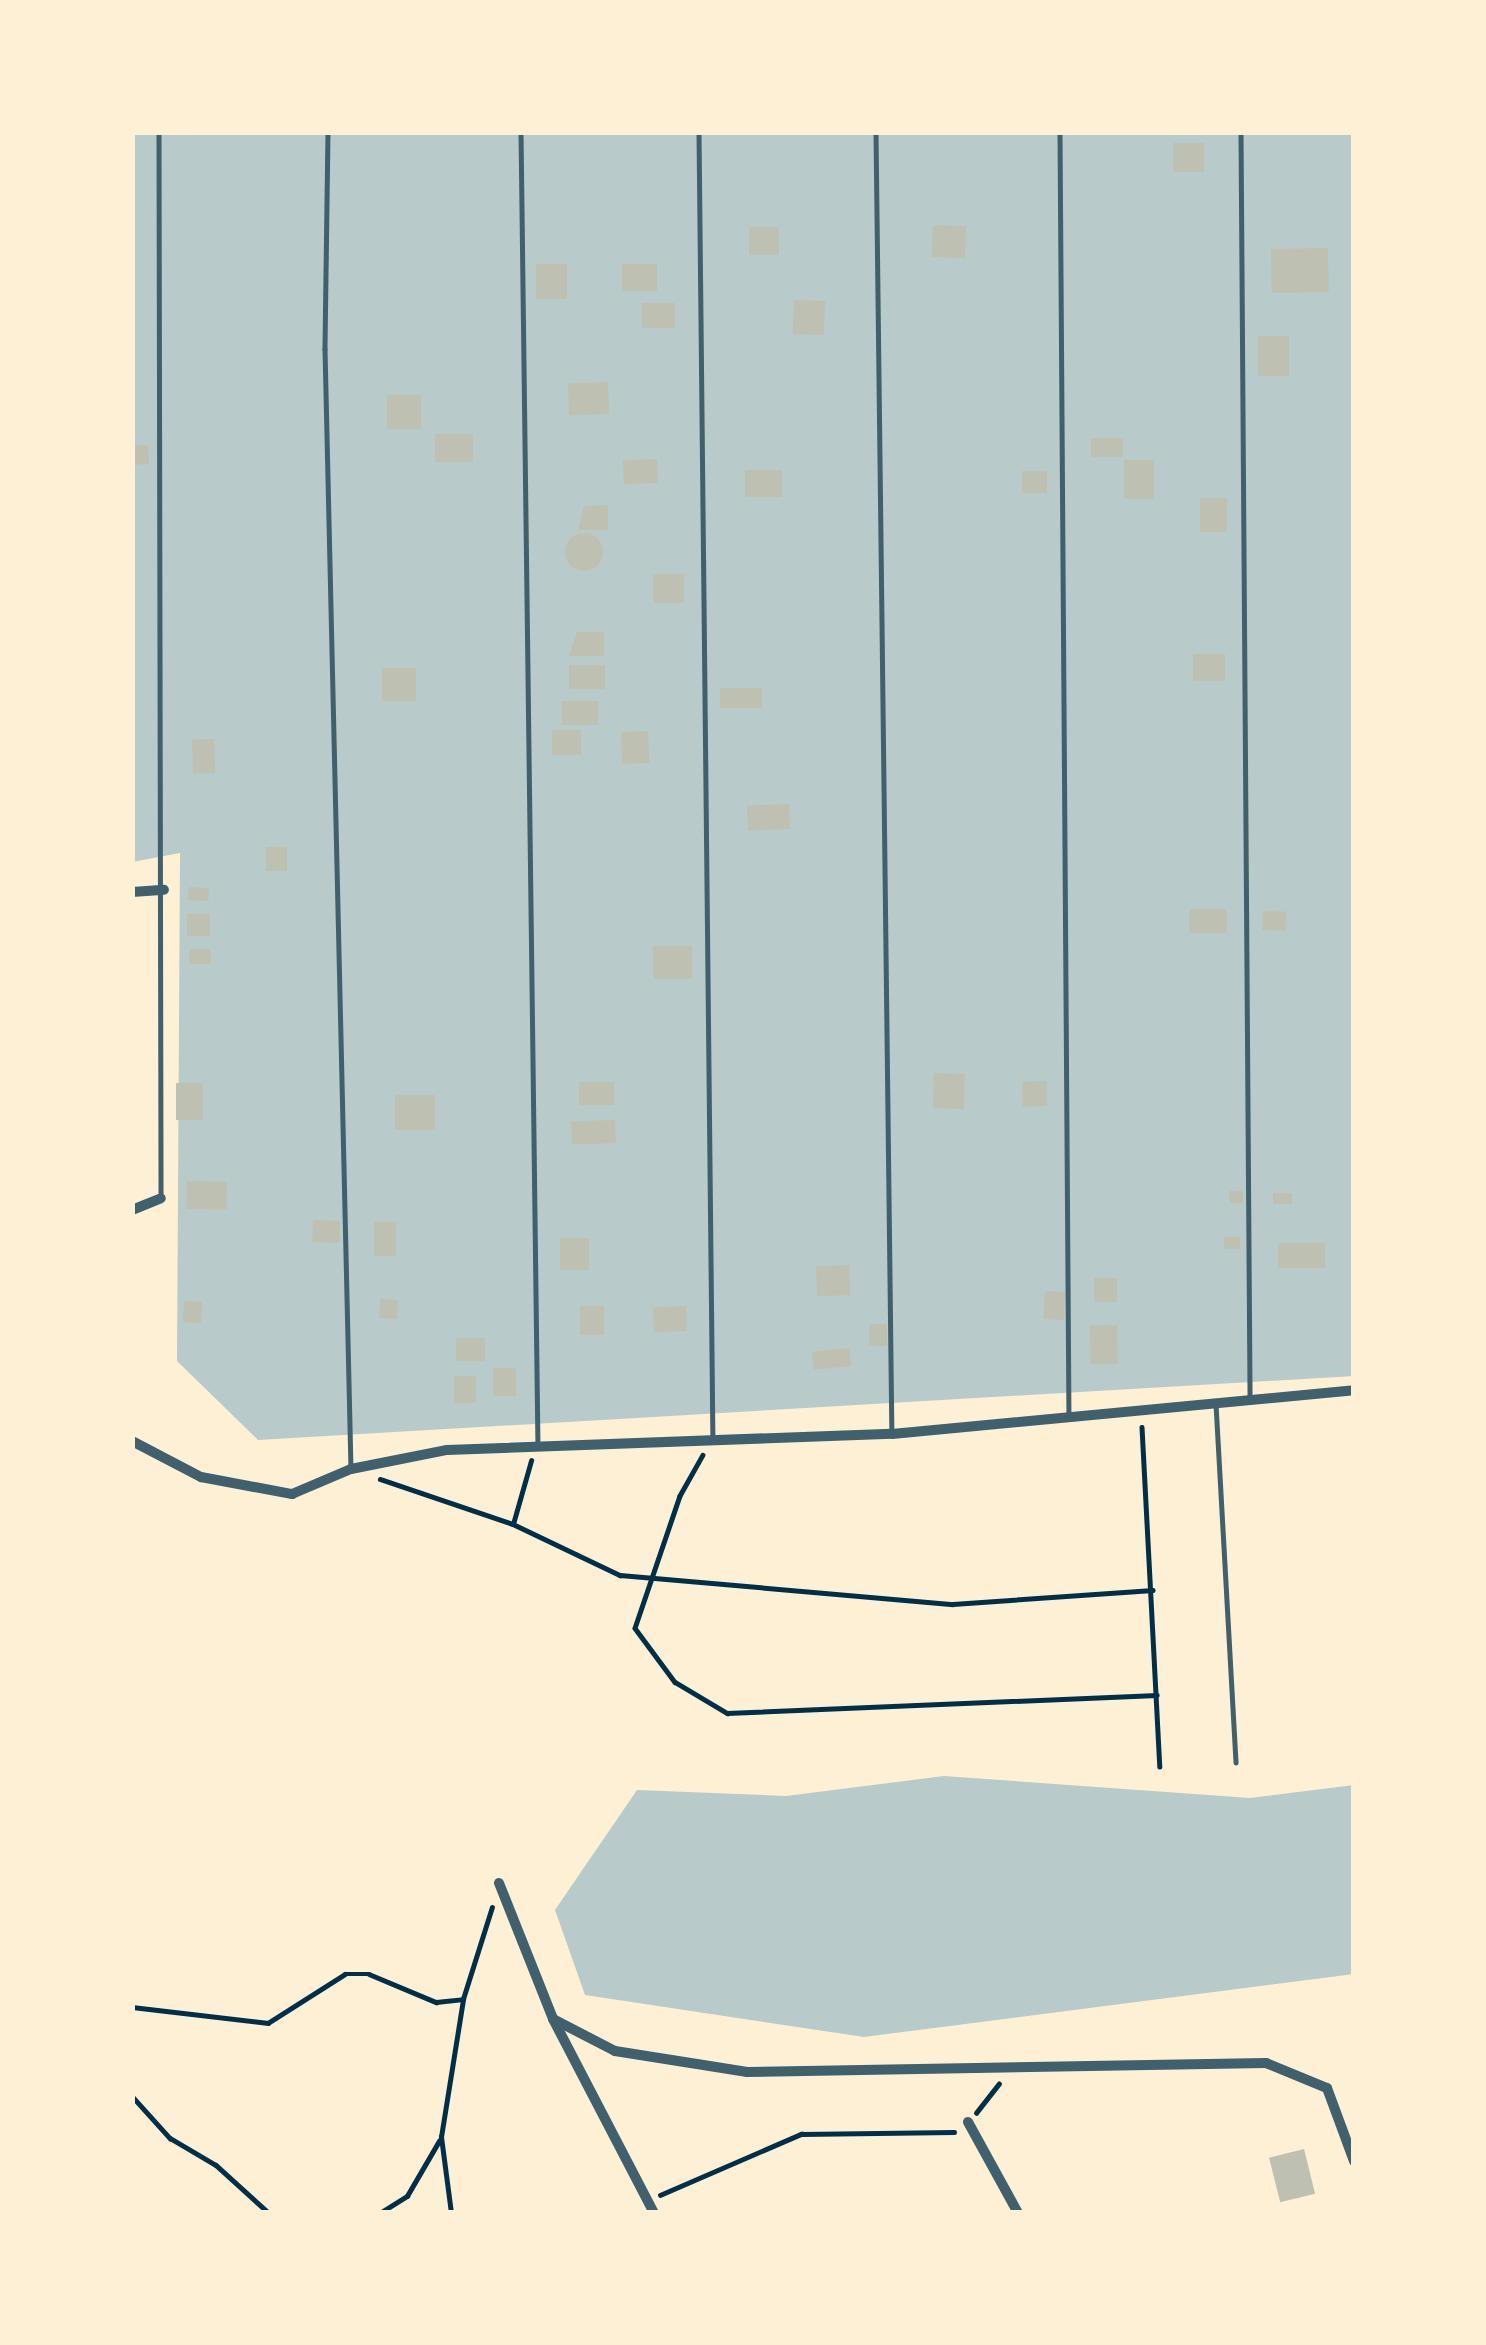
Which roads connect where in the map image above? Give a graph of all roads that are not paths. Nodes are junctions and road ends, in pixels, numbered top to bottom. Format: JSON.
{"nodes":[{"id":1,"x":159,"y":132,"type":"edge"},
{"id":2,"x":328,"y":132,"type":"edge"},
{"id":3,"x":521,"y":132,"type":"edge"},
{"id":4,"x":699,"y":132,"type":"edge"},
{"id":5,"x":875,"y":132,"type":"edge"},
{"id":6,"x":1060,"y":132,"type":"edge"},
{"id":7,"x":1241,"y":132,"type":"edge"},
{"id":8,"x":164,"y":890,"type":"junction"},
{"id":9,"x":132,"y":892,"type":"edge"},
{"id":10,"x":161,"y":1198,"type":"joint"},
{"id":11,"x":132,"y":1210,"type":"edge"},
{"id":12,"x":1354,"y":1390,"type":"edge"},
{"id":13,"x":1250,"y":1402,"type":"junction"},
{"id":14,"x":1216,"y":1404,"type":"junction"},
{"id":15,"x":1070,"y":1414,"type":"junction"},
{"id":16,"x":892,"y":1434,"type":"junction"},
{"id":17,"x":713,"y":1438,"type":"junction"},
{"id":18,"x":132,"y":1441,"type":"edge"},
{"id":19,"x":538,"y":1445,"type":"junction"},
{"id":20,"x":351,"y":1469,"type":"junction"},
{"id":21,"x":1236,"y":1762,"type":"dead end"},
{"id":22,"x":499,"y":1883,"type":"road end"},
{"id":23,"x":553,"y":2019,"type":"junction"},
{"id":24,"x":968,"y":2122,"type":"road end"},
{"id":25,"x":1354,"y":2161,"type":"edge"},
{"id":26,"x":653,"y":2213,"type":"edge"},
{"id":27,"x":1018,"y":2213,"type":"edge"}],
"edges":[{"from":1,"to":8,"type":"lane"},
{"from":2,"to":20,"type":"lane"},
{"from":3,"to":19,"type":"lane"},
{"from":4,"to":17,"type":"lane"},
{"from":5,"to":16,"type":"lane"},
{"from":6,"to":15,"type":"lane"},
{"from":7,"to":13,"type":"lane"},
{"from":8,"to":9,"type":"street"},
{"from":8,"to":10,"type":"lane"},
{"from":10,"to":11,"type":"street"},
{"from":12,"to":13,"type":"street"},
{"from":13,"to":14,"type":"street"},
{"from":14,"to":15,"type":"street"},
{"from":14,"to":21,"type":"lane"},
{"from":15,"to":16,"type":"street"},
{"from":16,"to":17,"type":"street"},
{"from":17,"to":19,"type":"street"},
{"from":18,"to":20,"type":"street"},
{"from":19,"to":20,"type":"street"},
{"from":22,"to":23,"type":"street"},
{"from":23,"to":25,"type":"street"},
{"from":23,"to":26,"type":"street"},
{"from":24,"to":27,"type":"street"}]}
